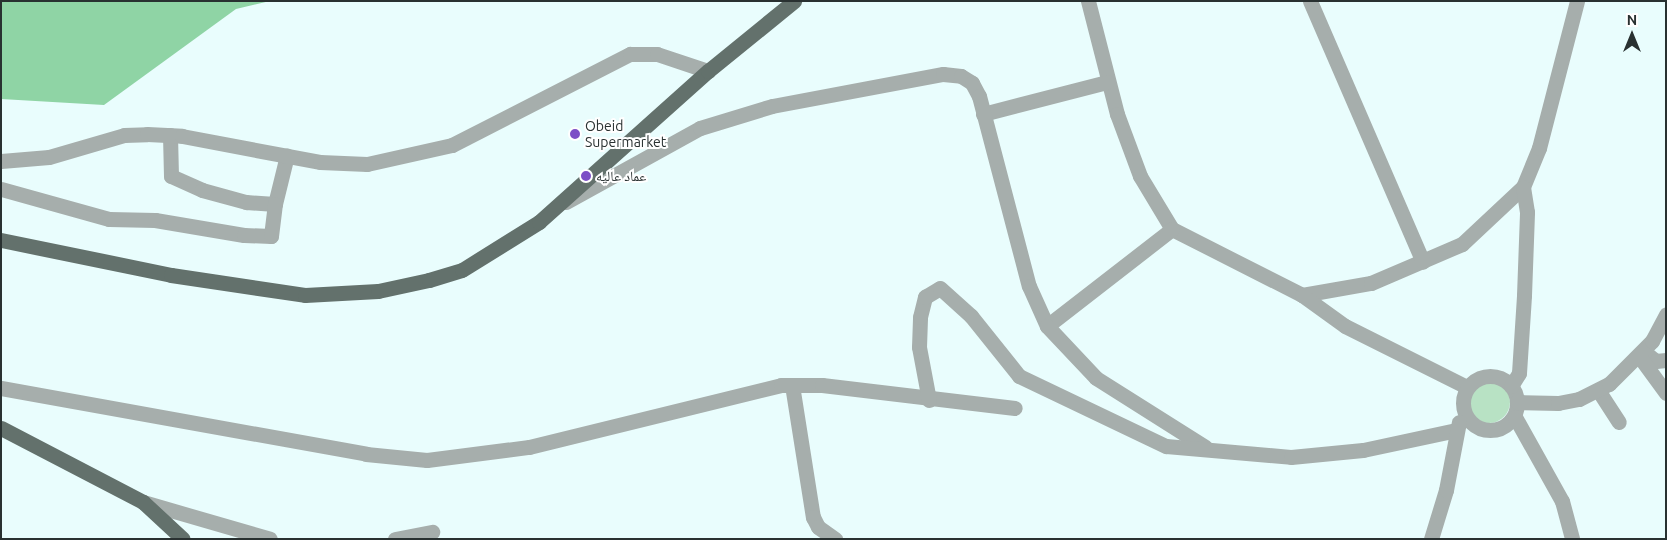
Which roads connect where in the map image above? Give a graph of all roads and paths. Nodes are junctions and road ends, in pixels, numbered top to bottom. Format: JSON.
{"nodes":[{"id":1,"x":794,"y":1,"type":"edge"},
{"id":2,"x":1088,"y":1,"type":"edge"},
{"id":3,"x":1310,"y":1,"type":"edge"},
{"id":4,"x":1577,"y":1,"type":"edge"},
{"id":5,"x":708,"y":71,"type":"junction"},
{"id":6,"x":1107,"y":82,"type":"junction"},
{"id":7,"x":984,"y":114,"type":"junction"},
{"id":8,"x":170,"y":135,"type":"junction"},
{"id":9,"x":287,"y":155,"type":"junction"},
{"id":10,"x":3,"y":161,"type":"edge"},
{"id":11,"x":1,"y":180,"type":"edge"},
{"id":12,"x":1523,"y":187,"type":"junction"},
{"id":13,"x":1,"y":189,"type":"edge"},
{"id":14,"x":275,"y":204,"type":"junction"},
{"id":15,"x":563,"y":204,"type":"junction"},
{"id":16,"x":1172,"y":229,"type":"junction"},
{"id":17,"x":1,"y":240,"type":"edge"},
{"id":18,"x":1423,"y":262,"type":"junction"},
{"id":19,"x":1302,"y":295,"type":"junction"},
{"id":20,"x":1666,"y":315,"type":"edge"},
{"id":21,"x":1047,"y":326,"type":"junction"},
{"id":22,"x":1641,"y":354,"type":"junction"},
{"id":23,"x":1666,"y":360,"type":"edge"},
{"id":24,"x":792,"y":385,"type":"junction"},
{"id":25,"x":1511,"y":386,"type":"junction"},
{"id":26,"x":1467,"y":387,"type":"junction"},
{"id":27,"x":1,"y":388,"type":"edge"},
{"id":28,"x":1598,"y":390,"type":"junction"},
{"id":29,"x":1666,"y":393,"type":"edge"},
{"id":30,"x":929,"y":400,"type":"junction"},
{"id":31,"x":1015,"y":408,"type":"dead end"},
{"id":32,"x":1516,"y":410,"type":"junction"},
{"id":33,"x":1464,"y":411,"type":"junction"},
{"id":34,"x":1619,"y":422,"type":"dead end"},
{"id":35,"x":1,"y":428,"type":"edge"},
{"id":36,"x":1456,"y":430,"type":"junction"},
{"id":37,"x":1208,"y":449,"type":"junction"},
{"id":38,"x":142,"y":502,"type":"junction"},
{"id":39,"x":432,"y":532,"type":"dead end"},
{"id":40,"x":181,"y":538,"type":"edge"},
{"id":41,"x":270,"y":539,"type":"edge"},
{"id":42,"x":395,"y":539,"type":"edge"},
{"id":43,"x":836,"y":539,"type":"edge"},
{"id":44,"x":1431,"y":539,"type":"edge"},
{"id":45,"x":1572,"y":539,"type":"edge"}],
"edges":[{"from":1,"to":5,"type":"main road"},
{"from":2,"to":6,"type":"street"},
{"from":3,"to":18,"type":"street"},
{"from":4,"to":12,"type":"street"},
{"from":5,"to":9,"type":"street"},
{"from":5,"to":15,"type":"main road"},
{"from":6,"to":7,"type":"street"},
{"from":6,"to":16,"type":"street"},
{"from":7,"to":15,"type":"street"},
{"from":7,"to":21,"type":"street"},
{"from":8,"to":9,"type":"street"},
{"from":8,"to":10,"type":"street"},
{"from":8,"to":14,"type":"street"},
{"from":9,"to":14,"type":"street"},
{"from":10,"to":11,"type":"street"},
{"from":12,"to":18,"type":"street"},
{"from":12,"to":25,"type":"street"},
{"from":13,"to":14,"type":"street"},
{"from":15,"to":17,"type":"main road"},
{"from":16,"to":19,"type":"street"},
{"from":16,"to":21,"type":"street"},
{"from":18,"to":19,"type":"street"},
{"from":19,"to":26,"type":"street"},
{"from":20,"to":22,"type":"street"},
{"from":21,"to":37,"type":"street"},
{"from":22,"to":23,"type":"street"},
{"from":22,"to":28,"type":"street"},
{"from":22,"to":29,"type":"street"},
{"from":24,"to":27,"type":"street"},
{"from":24,"to":30,"type":"street"},
{"from":24,"to":43,"type":"street"},
{"from":25,"to":26,"type":"street"},
{"from":25,"to":32,"type":"street"},
{"from":26,"to":33,"type":"street"},
{"from":28,"to":32,"type":"street"},
{"from":28,"to":34,"type":"street"},
{"from":30,"to":31,"type":"street"},
{"from":30,"to":37,"type":"street"},
{"from":32,"to":33,"type":"street"},
{"from":32,"to":45,"type":"street"},
{"from":33,"to":36,"type":"street"},
{"from":35,"to":38,"type":"main road"},
{"from":36,"to":37,"type":"street"},
{"from":36,"to":44,"type":"street"},
{"from":38,"to":40,"type":"main road"},
{"from":38,"to":41,"type":"street"},
{"from":39,"to":42,"type":"street"}]}
